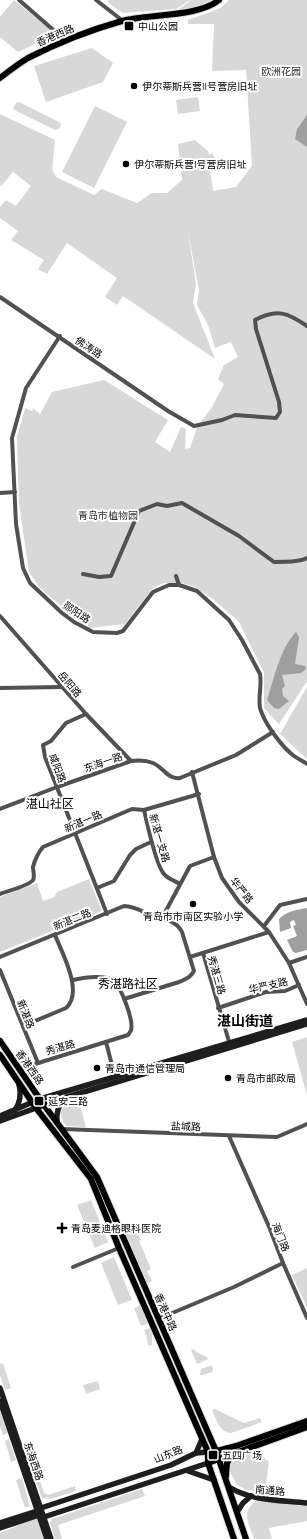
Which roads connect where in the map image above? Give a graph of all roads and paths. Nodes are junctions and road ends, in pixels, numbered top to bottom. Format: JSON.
{"nodes":[{"id":1,"x":19,"y":0,"type":"edge"},
{"id":2,"x":96,"y":0,"type":"edge"},
{"id":3,"x":219,"y":0,"type":"edge"},
{"id":4,"x":123,"y":21,"type":"junction"},
{"id":5,"x":66,"y":41,"type":"junction"},
{"id":6,"x":0,"y":78,"type":"edge"},
{"id":7,"x":0,"y":297,"type":"edge"},
{"id":8,"x":307,"y":326,"type":"edge"},
{"id":9,"x":60,"y":336,"type":"junction"},
{"id":10,"x":15,"y":492,"type":"junction"},
{"id":11,"x":0,"y":493,"type":"edge"},
{"id":12,"x":307,"y":558,"type":"edge"},
{"id":13,"x":83,"y":574,"type":"dead end"},
{"id":14,"x":176,"y":576,"type":"dead end"},
{"id":15,"x":178,"y":585,"type":"junction"},
{"id":16,"x":0,"y":616,"type":"edge"},
{"id":17,"x":62,"y":687,"type":"junction"},
{"id":18,"x":0,"y":688,"type":"edge"},
{"id":19,"x":86,"y":714,"type":"junction"},
{"id":20,"x":273,"y":732,"type":"junction"},
{"id":21,"x":131,"y":761,"type":"junction"},
{"id":22,"x":307,"y":764,"type":"edge"},
{"id":23,"x":192,"y":772,"type":"junction"},
{"id":24,"x":57,"y":787,"type":"junction"},
{"id":25,"x":198,"y":794,"type":"junction"},
{"id":26,"x":0,"y":808,"type":"edge"},
{"id":27,"x":144,"y":810,"type":"junction"},
{"id":28,"x":75,"y":834,"type":"junction"},
{"id":29,"x":151,"y":842,"type":"junction"},
{"id":30,"x":214,"y":856,"type":"junction"},
{"id":31,"x":180,"y":884,"type":"junction"},
{"id":32,"x":97,"y":888,"type":"junction"},
{"id":33,"x":0,"y":894,"type":"edge"},
{"id":34,"x":307,"y":899,"type":"edge"},
{"id":35,"x":107,"y":914,"type":"junction"},
{"id":36,"x":162,"y":918,"type":"junction"},
{"id":37,"x":264,"y":926,"type":"junction"},
{"id":38,"x":269,"y":932,"type":"junction"},
{"id":39,"x":55,"y":935,"type":"junction"},
{"id":40,"x":203,"y":953,"type":"junction"},
{"id":41,"x":189,"y":955,"type":"junction"},
{"id":42,"x":0,"y":957,"type":"edge"},
{"id":43,"x":307,"y":957,"type":"edge"},
{"id":44,"x":289,"y":963,"type":"junction"},
{"id":45,"x":0,"y":970,"type":"edge"},
{"id":46,"x":73,"y":980,"type":"junction"},
{"id":47,"x":299,"y":985,"type":"junction"},
{"id":48,"x":124,"y":999,"type":"junction"},
{"id":49,"x":307,"y":1004,"type":"edge"},
{"id":50,"x":218,"y":1008,"type":"junction"},
{"id":51,"x":307,"y":1020,"type":"edge"},
{"id":52,"x":307,"y":1024,"type":"edge"},
{"id":53,"x":23,"y":1026,"type":"junction"},
{"id":54,"x":0,"y":1041,"type":"edge"},
{"id":55,"x":106,"y":1042,"type":"junction"},
{"id":56,"x":230,"y":1045,"type":"junction"},
{"id":57,"x":0,"y":1055,"type":"edge"},
{"id":58,"x":38,"y":1063,"type":"junction"},
{"id":59,"x":19,"y":1069,"type":"junction"},
{"id":60,"x":115,"y":1077,"type":"junction"},
{"id":61,"x":19,"y":1084,"type":"junction"},
{"id":62,"x":64,"y":1098,"type":"junction"},
{"id":63,"x":42,"y":1102,"type":"junction"},
{"id":64,"x":34,"y":1105,"type":"junction"},
{"id":65,"x":14,"y":1111,"type":"junction"},
{"id":66,"x":0,"y":1116,"type":"edge"},
{"id":67,"x":0,"y":1121,"type":"edge"},
{"id":68,"x":57,"y":1123,"type":"junction"},
{"id":69,"x":307,"y":1124,"type":"edge"},
{"id":70,"x":62,"y":1129,"type":"junction"},
{"id":71,"x":229,"y":1136,"type":"junction"},
{"id":72,"x":119,"y":1248,"type":"junction"},
{"id":73,"x":283,"y":1263,"type":"junction"},
{"id":74,"x":73,"y":1267,"type":"dead end"},
{"id":75,"x":307,"y":1318,"type":"edge"},
{"id":76,"x":158,"y":1319,"type":"junction"},
{"id":77,"x":0,"y":1388,"type":"edge"},
{"id":78,"x":0,"y":1401,"type":"edge"},
{"id":79,"x":307,"y":1421,"type":"edge"},
{"id":80,"x":307,"y":1427,"type":"edge"},
{"id":81,"x":202,"y":1439,"type":"junction"},
{"id":82,"x":216,"y":1451,"type":"junction"},
{"id":83,"x":196,"y":1452,"type":"junction"},
{"id":84,"x":208,"y":1452,"type":"junction"},
{"id":85,"x":232,"y":1455,"type":"junction"},
{"id":86,"x":219,"y":1459,"type":"junction"},
{"id":87,"x":208,"y":1463,"type":"junction"},
{"id":88,"x":187,"y":1471,"type":"junction"},
{"id":89,"x":225,"y":1478,"type":"junction"},
{"id":90,"x":214,"y":1480,"type":"junction"},
{"id":91,"x":229,"y":1487,"type":"junction"},
{"id":92,"x":251,"y":1496,"type":"junction"},
{"id":93,"x":307,"y":1503,"type":"edge"},
{"id":94,"x":40,"y":1512,"type":"junction"},
{"id":95,"x":237,"y":1512,"type":"junction"},
{"id":96,"x":0,"y":1523,"type":"edge"},
{"id":97,"x":0,"y":1528,"type":"edge"},
{"id":98,"x":47,"y":1539,"type":"edge"},
{"id":99,"x":51,"y":1539,"type":"edge"},
{"id":100,"x":234,"y":1539,"type":"edge"},
{"id":101,"x":246,"y":1539,"type":"edge"}],
"edges":[{"from":1,"to":5,"type":"street"},
{"from":2,"to":4,"type":"street"},
{"from":3,"to":4,"type":"main road","name":"香港西路"},
{"from":4,"to":5,"type":"main road","name":"香港西路"},
{"from":5,"to":6,"type":"main road","name":"香港西路"},
{"from":7,"to":9,"type":"street","name":"佛涛路"},
{"from":8,"to":9,"type":"street","name":"佛涛路"},
{"from":9,"to":10,"type":"street","name":"郧阳路"},
{"from":10,"to":11,"type":"street"},
{"from":10,"to":15,"type":"street","name":"郧阳路"},
{"from":12,"to":13,"type":"street"},
{"from":14,"to":15,"type":"street"},
{"from":15,"to":20,"type":"street"},
{"from":16,"to":17,"type":"street","name":"岳阳路"},
{"from":17,"to":18,"type":"street"},
{"from":17,"to":19,"type":"street","name":"岳阳路"},
{"from":19,"to":21,"type":"street","name":"岳阳路"},
{"from":19,"to":24,"type":"street","name":"咸阳路"},
{"from":20,"to":22,"type":"street"},
{"from":20,"to":23,"type":"street","name":"东海一路"},
{"from":21,"to":23,"type":"street","name":"东海一路"},
{"from":21,"to":24,"type":"street","name":"东海一路"},
{"from":23,"to":25,"type":"street","name":"华严路"},
{"from":24,"to":26,"type":"street","name":"东海一路"},
{"from":24,"to":28,"type":"street","name":"咸阳路"},
{"from":25,"to":27,"type":"street","name":"新湛一路"},
{"from":25,"to":30,"type":"street","name":"华严路"},
{"from":27,"to":28,"type":"street","name":"新湛一路"},
{"from":27,"to":29,"type":"street","name":"新湛一支路"},
{"from":28,"to":32,"type":"street","name":"咸阳路"},
{"from":28,"to":33,"type":"street","name":"新湛一路"},
{"from":29,"to":31,"type":"street","name":"新湛一支路"},
{"from":29,"to":32,"type":"street"},
{"from":30,"to":31,"type":"street"},
{"from":30,"to":37,"type":"street","name":"华严路"},
{"from":31,"to":36,"type":"street"},
{"from":32,"to":35,"type":"street","name":"咸阳路"},
{"from":34,"to":37,"type":"street"},
{"from":35,"to":36,"type":"street","name":"新湛二路"},
{"from":35,"to":39,"type":"street","name":"新湛二路"},
{"from":36,"to":41,"type":"street","name":"新湛二路"},
{"from":37,"to":38,"type":"street","name":"华严路"},
{"from":38,"to":40,"type":"street"},
{"from":38,"to":44,"type":"street","name":"华严路"},
{"from":39,"to":42,"type":"street","name":"新湛二路"},
{"from":39,"to":46,"type":"street"},
{"from":40,"to":41,"type":"street"},
{"from":40,"to":50,"type":"street","name":"秀湛三路"},
{"from":41,"to":48,"type":"street","name":"新湛二路"},
{"from":43,"to":44,"type":"street"},
{"from":44,"to":47,"type":"street","name":"华严路"},
{"from":45,"to":53,"type":"street","name":"新湛路"},
{"from":46,"to":48,"type":"street"},
{"from":46,"to":53,"type":"street"},
{"from":47,"to":49,"type":"street","name":"华严路"},
{"from":47,"to":50,"type":"street","name":"华严支路"},
{"from":48,"to":55,"type":"street","name":"秀湛路"},
{"from":50,"to":56,"type":"street","name":"秀湛三路"},
{"from":51,"to":56,"type":"main road"},
{"from":52,"to":56,"type":"main road"},
{"from":53,"to":58,"type":"street","name":"新湛路"},
{"from":54,"to":59,"type":"main road","name":"香港西路"},
{"from":55,"to":58,"type":"street","name":"秀湛路"},
{"from":55,"to":60,"type":"street"},
{"from":56,"to":60,"type":"main road"},
{"from":56,"to":62,"type":"main road"},
{"from":57,"to":61,"type":"main road","name":"香港西路"},
{"from":58,"to":59,"type":"street","name":"秀湛路"},
{"from":59,"to":63,"type":"main road","name":"香港西路"},
{"from":60,"to":63,"type":"main road"},
{"from":61,"to":64,"type":"main road","name":"香港西路"},
{"from":61,"to":65,"type":"main road"},
{"from":62,"to":63,"type":"main road"},
{"from":62,"to":68,"type":"main road"},
{"from":63,"to":64,"type":"main road"},
{"from":63,"to":68,"type":"main road","name":"香港中路"},
{"from":64,"to":65,"type":"main road"},
{"from":64,"to":67,"type":"main road"},
{"from":64,"to":72,"type":"main road","name":"香港中路"},
{"from":65,"to":66,"type":"main road"},
{"from":68,"to":70,"type":"main road","name":"香港中路"},
{"from":69,"to":71,"type":"street","name":"盐城路"},
{"from":70,"to":71,"type":"street","name":"盐城路"},
{"from":70,"to":76,"type":"main road","name":"香港中路"},
{"from":71,"to":73,"type":"street","name":"海门路"},
{"from":72,"to":74,"type":"street"},
{"from":72,"to":81,"type":"main road","name":"香港中路"},
{"from":73,"to":75,"type":"street"},
{"from":73,"to":76,"type":"street","name":"海门路"},
{"from":76,"to":82,"type":"main road","name":"香港中路"},
{"from":77,"to":94,"type":"main road","name":"东海西路"},
{"from":78,"to":94,"type":"main road","name":"东海西路"},
{"from":79,"to":82,"type":"main road","name":"山东路"},
{"from":80,"to":85,"type":"main road","name":"山东路"},
{"from":81,"to":83,"type":"main road"},
{"from":81,"to":84,"type":"main road","name":"香港中路"},
{"from":82,"to":84,"type":"main road","name":"山东路"},
{"from":82,"to":86,"type":"main road","name":"香港中路"},
{"from":83,"to":84,"type":"main road","name":"山东路"},
{"from":83,"to":94,"type":"main road","name":"山东路"},
{"from":84,"to":87,"type":"main road","name":"香港中路"},
{"from":85,"to":86,"type":"main road","name":"山东路"},
{"from":85,"to":89,"type":"main road"},
{"from":86,"to":87,"type":"main road","name":"山东路"},
{"from":86,"to":89,"type":"main road","name":"香港中路"},
{"from":87,"to":88,"type":"main road","name":"山东路"},
{"from":87,"to":90,"type":"main road","name":"香港中路"},
{"from":88,"to":90,"type":"main road"},
{"from":88,"to":94,"type":"main road","name":"山东路"},
{"from":89,"to":91,"type":"main road","name":"香港中路"},
{"from":90,"to":100,"type":"main road","name":"香港中路"},
{"from":91,"to":92,"type":"main road"},
{"from":91,"to":95,"type":"main road","name":"香港中路"},
{"from":92,"to":93,"type":"main road","name":"南通路"},
{"from":92,"to":95,"type":"main road","name":"南通路"},
{"from":94,"to":96,"type":"main road"},
{"from":94,"to":97,"type":"main road"},
{"from":94,"to":98,"type":"main road","name":"东海西路"},
{"from":94,"to":99,"type":"main road","name":"东海西路"},
{"from":95,"to":101,"type":"main road","name":"香港中路"}]}
